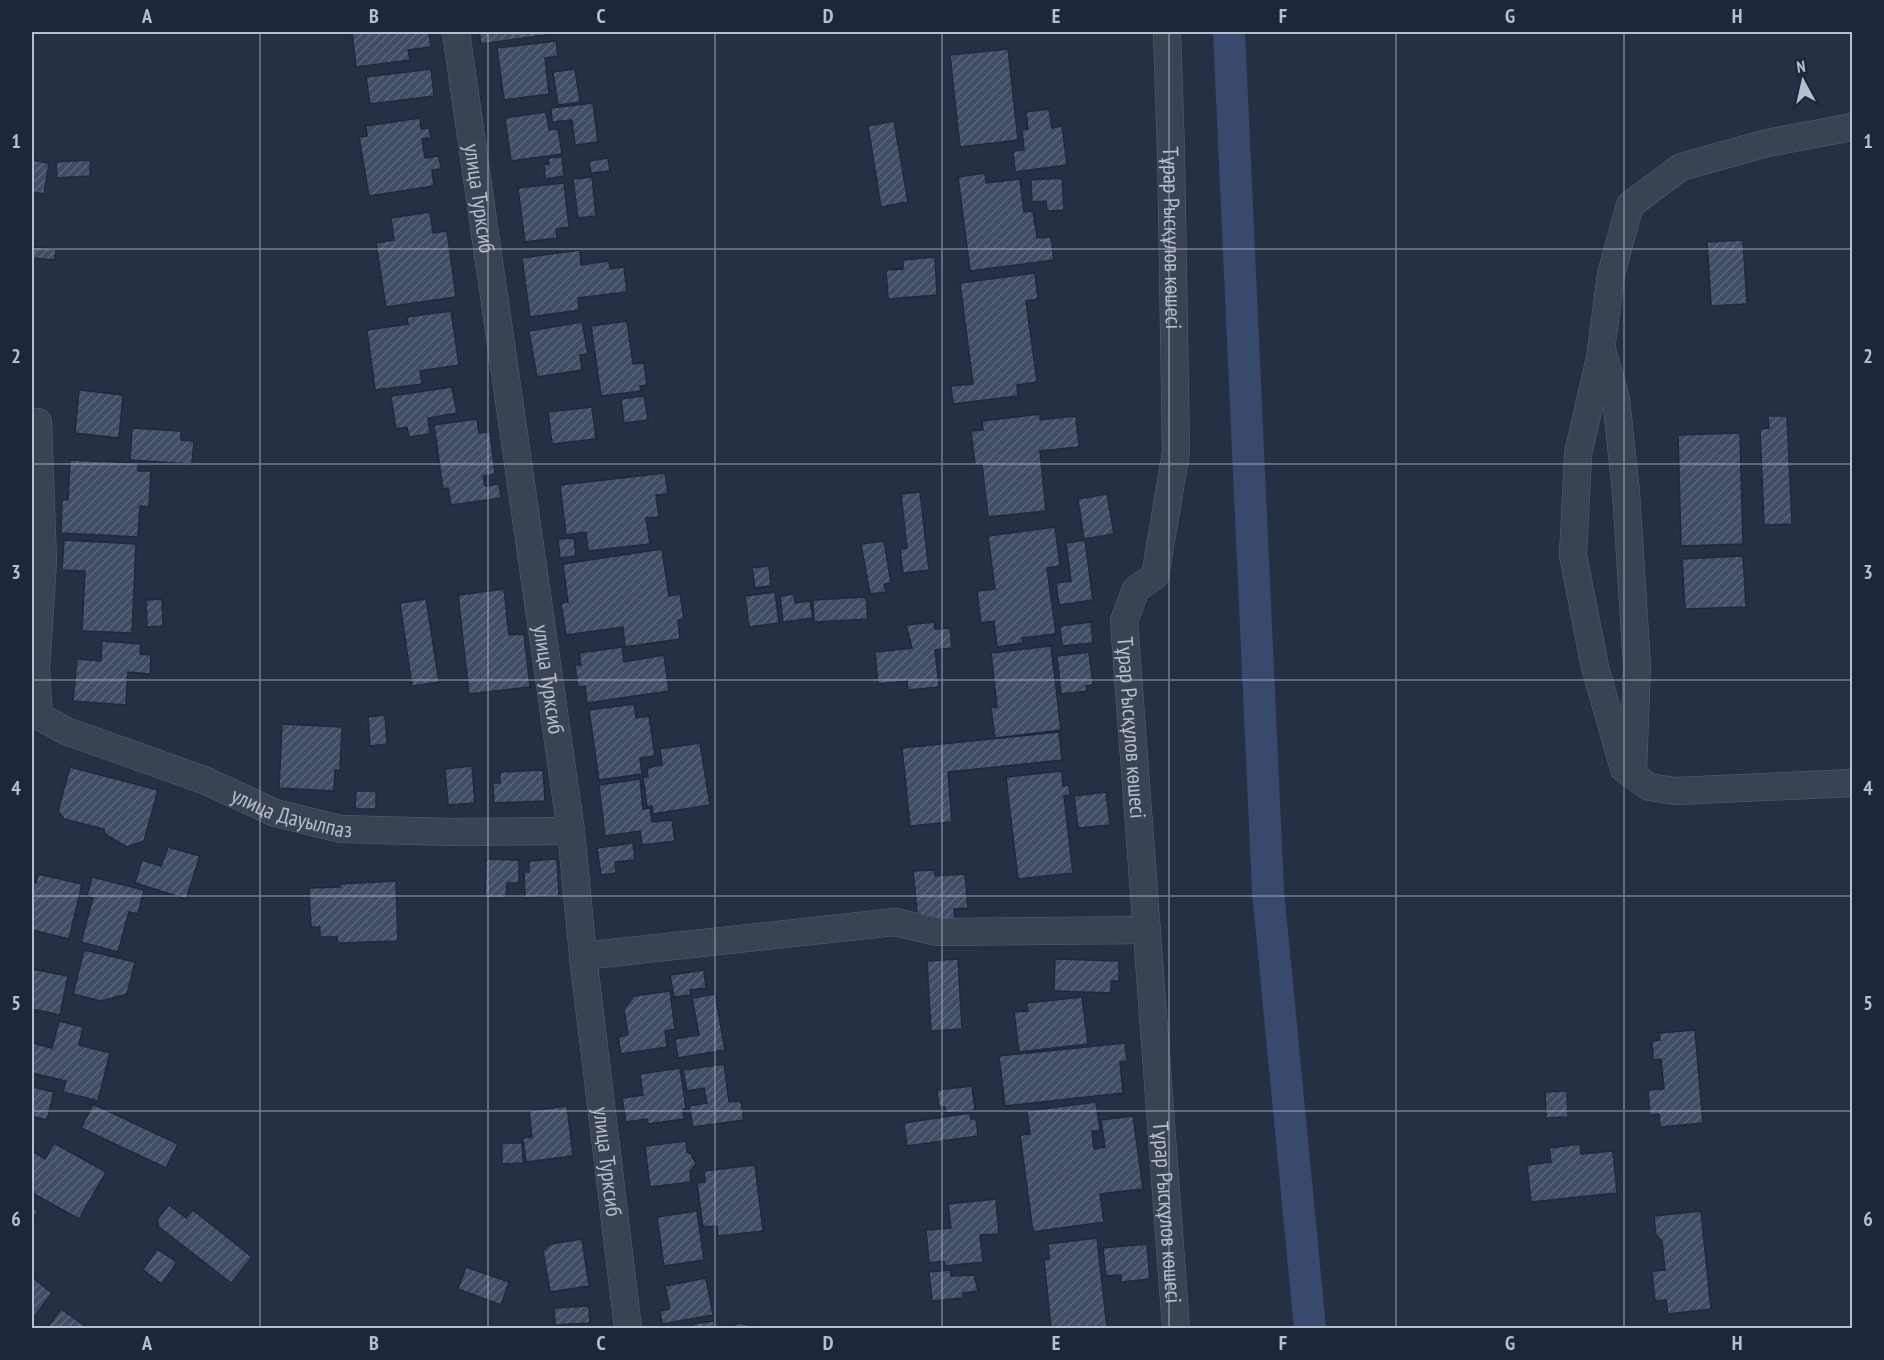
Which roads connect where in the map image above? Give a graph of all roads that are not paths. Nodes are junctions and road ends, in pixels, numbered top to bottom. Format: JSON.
{"nodes":[{"id":1,"x":456,"y":32,"type":"edge"},
{"id":2,"x":1167,"y":32,"type":"edge"},
{"id":3,"x":1852,"y":113,"type":"edge"},
{"id":4,"x":1852,"y":127,"type":"edge"},
{"id":5,"x":1823,"y":132,"type":"junction"},
{"id":6,"x":1601,"y":347,"type":"junction"},
{"id":7,"x":38,"y":422,"type":"dead end"},
{"id":8,"x":35,"y":714,"type":"edge"},
{"id":9,"x":1633,"y":775,"type":"junction"},
{"id":10,"x":1852,"y":783,"type":"edge"},
{"id":11,"x":571,"y":831,"type":"junction"},
{"id":12,"x":1147,"y":930,"type":"junction"},
{"id":13,"x":583,"y":956,"type":"junction"},
{"id":14,"x":628,"y":1329,"type":"edge"},
{"id":15,"x":1176,"y":1329,"type":"edge"}],
"edges":[{"from":1,"to":11,"type":"street","name":"улица Турксиб"},
{"from":2,"to":12,"type":"street","name":"Тұрар Рысқұлов көшесі"},
{"from":3,"to":5,"type":"street"},
{"from":4,"to":5,"type":"street"},
{"from":5,"to":6,"type":"street"},
{"from":6,"to":9,"type":"street"},
{"from":6,"to":9,"type":"street"},
{"from":7,"to":8,"type":"street"},
{"from":8,"to":11,"type":"street","name":"улица Дауылпаз"},
{"from":9,"to":10,"type":"street"},
{"from":11,"to":13,"type":"street","name":"улица Турксиб"},
{"from":12,"to":13,"type":"street"},
{"from":12,"to":15,"type":"street","name":"Тұрар Рысқұлов көшесі"},
{"from":13,"to":14,"type":"street","name":"улица Турксиб"}]}
